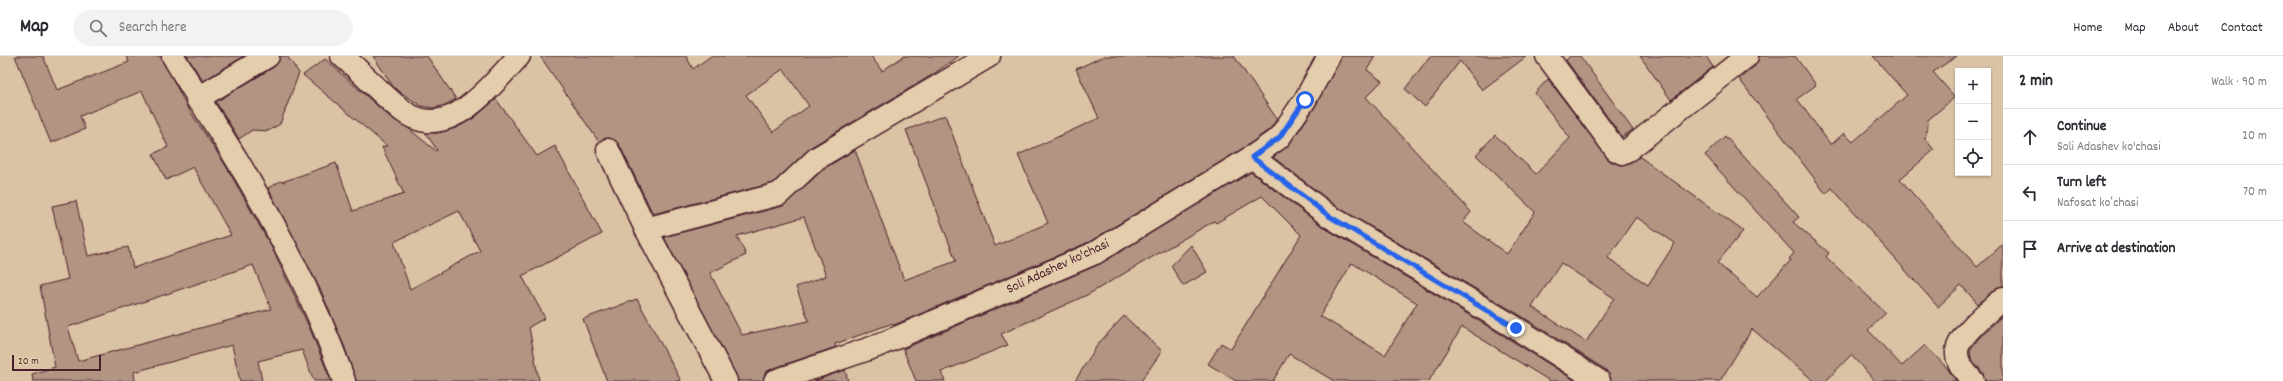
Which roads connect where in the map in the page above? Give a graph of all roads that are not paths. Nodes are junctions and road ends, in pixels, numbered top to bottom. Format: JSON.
{"nodes":[{"id":1,"x":173,"y":56,"type":"edge"},
{"id":2,"x":268,"y":56,"type":"edge"},
{"id":3,"x":342,"y":56,"type":"edge"},
{"id":4,"x":519,"y":56,"type":"edge"},
{"id":5,"x":990,"y":56,"type":"edge"},
{"id":6,"x":1329,"y":56,"type":"edge"},
{"id":7,"x":1547,"y":56,"type":"edge"},
{"id":8,"x":1747,"y":56,"type":"edge"},
{"id":9,"x":198,"y":99,"type":"junction"},
{"id":10,"x":608,"y":150,"type":"dead end"},
{"id":11,"x":1252,"y":157,"type":"junction"},
{"id":12,"x":646,"y":229,"type":"junction"},
{"id":13,"x":2003,"y":298,"type":"edge"},
{"id":14,"x":344,"y":381,"type":"edge"},
{"id":15,"x":726,"y":381,"type":"edge"},
{"id":16,"x":775,"y":381,"type":"edge"},
{"id":17,"x":1598,"y":381,"type":"edge"},
{"id":18,"x":1973,"y":381,"type":"edge"}],
"edges":[{"from":1,"to":9,"type":"street"},
{"from":2,"to":9,"type":"street"},
{"from":3,"to":4,"type":"street"},
{"from":5,"to":12,"type":"street"},
{"from":6,"to":11,"type":"street","name":"Soli Adashev ko'chasi"},
{"from":7,"to":8,"type":"street"},
{"from":9,"to":14,"type":"street"},
{"from":10,"to":12,"type":"street"},
{"from":11,"to":16,"type":"street","name":"Soli Adashev ko'chasi"},
{"from":11,"to":17,"type":"street"},
{"from":12,"to":15,"type":"street"},
{"from":13,"to":18,"type":"street"}]}
